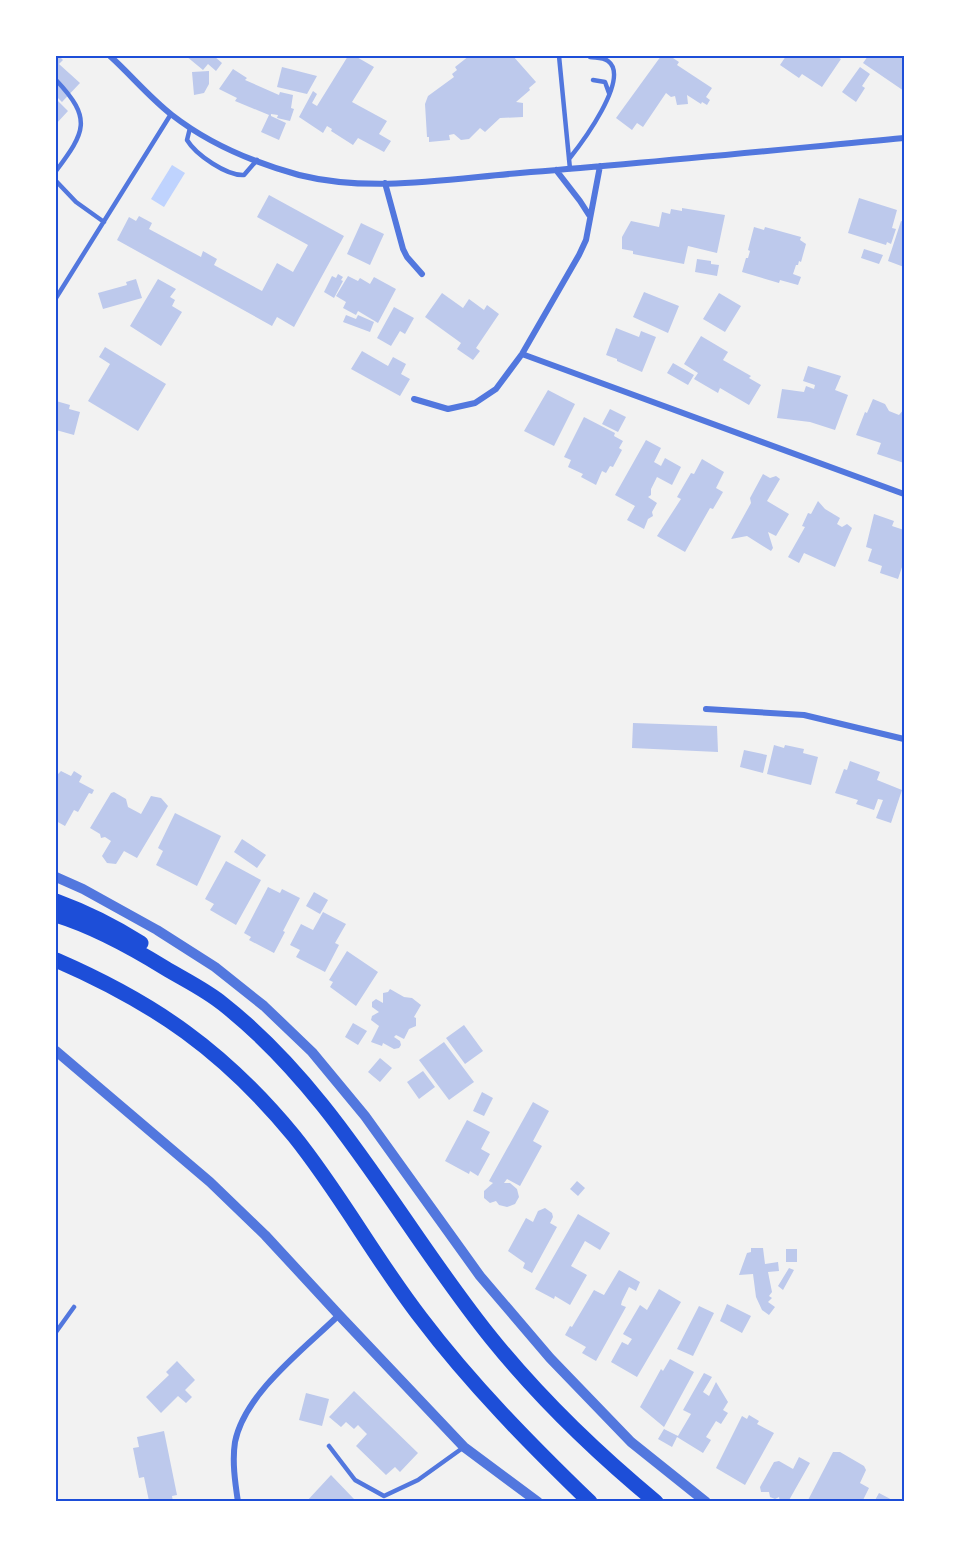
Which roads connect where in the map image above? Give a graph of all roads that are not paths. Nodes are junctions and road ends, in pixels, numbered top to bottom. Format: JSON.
{"nodes":[{"id":1,"x":110,"y":56,"type":"edge"},
{"id":2,"x":559,"y":56,"type":"edge"},
{"id":3,"x":590,"y":57,"type":"dead end"},
{"id":4,"x":56,"y":80,"type":"edge"},
{"id":5,"x":593,"y":80,"type":"dead end"},
{"id":6,"x":610,"y":94,"type":"junction"},
{"id":7,"x":171,"y":114,"type":"junction"},
{"id":8,"x":190,"y":128,"type":"junction"},
{"id":9,"x":904,"y":138,"type":"edge"},
{"id":10,"x":569,"y":159,"type":"junction"},
{"id":11,"x":257,"y":160,"type":"junction"},
{"id":12,"x":600,"y":166,"type":"junction"},
{"id":13,"x":570,"y":169,"type":"junction"},
{"id":14,"x":556,"y":170,"type":"junction"},
{"id":15,"x":56,"y":171,"type":"edge"},
{"id":16,"x":56,"y":181,"type":"edge"},
{"id":17,"x":385,"y":183,"type":"junction"},
{"id":18,"x":590,"y":216,"type":"junction"},
{"id":19,"x":105,"y":222,"type":"junction"},
{"id":20,"x":422,"y":274,"type":"dead end"},
{"id":21,"x":56,"y":298,"type":"edge"},
{"id":22,"x":522,"y":354,"type":"junction"},
{"id":23,"x":414,"y":399,"type":"dead end"},
{"id":24,"x":904,"y":494,"type":"edge"},
{"id":25,"x":706,"y":709,"type":"dead end"},
{"id":26,"x":904,"y":739,"type":"edge"},
{"id":27,"x":56,"y":877,"type":"edge"},
{"id":28,"x":56,"y":901,"type":"edge"},
{"id":29,"x":56,"y":915,"type":"edge"},
{"id":30,"x":56,"y":960,"type":"edge"},
{"id":31,"x":207,"y":994,"type":"junction"},
{"id":32,"x":56,"y":1051,"type":"edge"},
{"id":33,"x":74,"y":1307,"type":"dead end"},
{"id":34,"x":339,"y":1316,"type":"junction"},
{"id":35,"x":56,"y":1332,"type":"edge"},
{"id":36,"x":329,"y":1446,"type":"dead end"},
{"id":37,"x":464,"y":1447,"type":"junction"},
{"id":38,"x":238,"y":1502,"type":"edge"},
{"id":39,"x":538,"y":1502,"type":"edge"},
{"id":40,"x":590,"y":1502,"type":"edge"},
{"id":41,"x":656,"y":1502,"type":"edge"},
{"id":42,"x":706,"y":1502,"type":"edge"}],
"edges":[{"from":1,"to":7,"type":"street"},
{"from":2,"to":10,"type":"lane"},
{"from":3,"to":6,"type":"lane"},
{"from":4,"to":15,"type":"lane"},
{"from":5,"to":6,"type":"lane"},
{"from":6,"to":10,"type":"lane"},
{"from":7,"to":8,"type":"street"},
{"from":7,"to":19,"type":"lane"},
{"from":8,"to":11,"type":"street"},
{"from":8,"to":11,"type":"lane"},
{"from":9,"to":12,"type":"street"},
{"from":10,"to":13,"type":"lane"},
{"from":11,"to":17,"type":"street"},
{"from":12,"to":13,"type":"street"},
{"from":12,"to":18,"type":"street"},
{"from":13,"to":14,"type":"street"},
{"from":14,"to":17,"type":"street"},
{"from":14,"to":18,"type":"street"},
{"from":16,"to":19,"type":"lane"},
{"from":17,"to":20,"type":"street"},
{"from":18,"to":22,"type":"street"},
{"from":19,"to":21,"type":"lane"},
{"from":22,"to":23,"type":"street"},
{"from":22,"to":24,"type":"street"},
{"from":25,"to":26,"type":"street"},
{"from":27,"to":42,"type":"street"},
{"from":28,"to":31,"type":"highway"},
{"from":29,"to":31,"type":"highway"},
{"from":30,"to":40,"type":"highway"},
{"from":31,"to":41,"type":"highway"},
{"from":32,"to":34,"type":"street"},
{"from":33,"to":35,"type":"lane"},
{"from":34,"to":37,"type":"street"},
{"from":34,"to":38,"type":"street"},
{"from":36,"to":37,"type":"lane"},
{"from":37,"to":39,"type":"street"}]}
